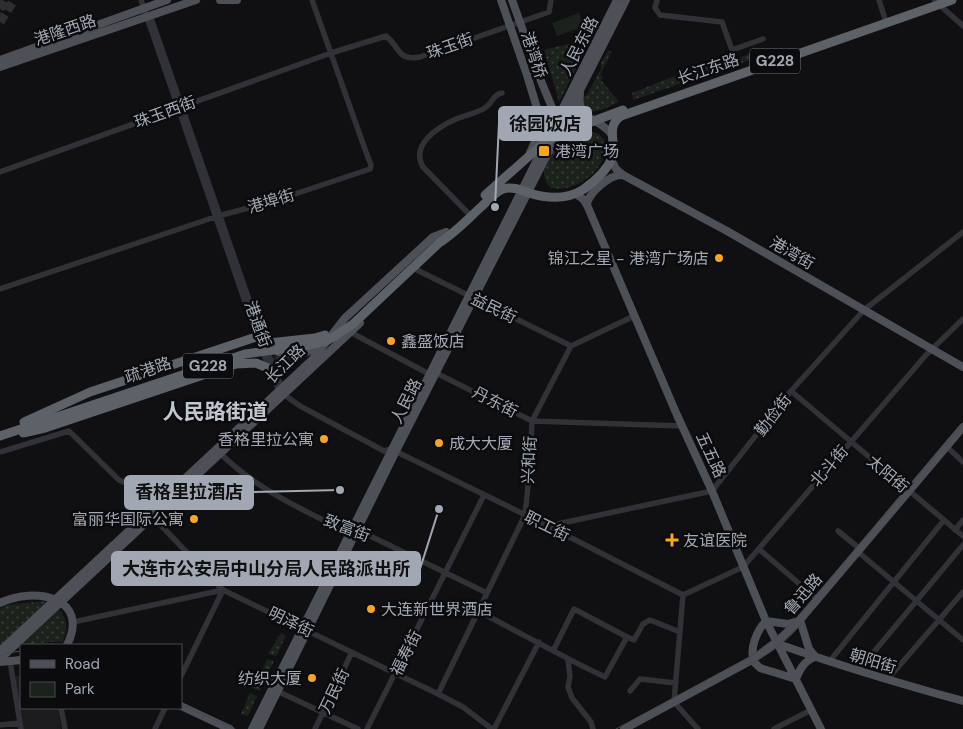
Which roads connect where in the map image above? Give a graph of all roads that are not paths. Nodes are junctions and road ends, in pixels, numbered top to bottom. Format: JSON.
{"nodes":[{"id":1,"x":141,"y":0,"type":"edge"},
{"id":2,"x":167,"y":0,"type":"edge"},
{"id":3,"x":196,"y":0,"type":"edge"},
{"id":4,"x":220,"y":0,"type":"edge"},
{"id":5,"x":237,"y":0,"type":"edge"},
{"id":6,"x":312,"y":0,"type":"edge"},
{"id":7,"x":501,"y":0,"type":"edge"},
{"id":8,"x":512,"y":0,"type":"edge"},
{"id":9,"x":550,"y":0,"type":"edge"},
{"id":10,"x":617,"y":0,"type":"edge"},
{"id":11,"x":626,"y":0,"type":"edge"},
{"id":12,"x":657,"y":0,"type":"edge"},
{"id":13,"x":879,"y":0,"type":"edge"},
{"id":14,"x":952,"y":0,"type":"edge"},
{"id":15,"x":937,"y":2,"type":"edge"},
{"id":16,"x":147,"y":13,"type":"junction"},
{"id":17,"x":885,"y":20,"type":"junction"},
{"id":18,"x":963,"y":26,"type":"edge"},
{"id":19,"x":762,"y":40,"type":"dead end"},
{"id":20,"x":331,"y":53,"type":"junction"},
{"id":21,"x":0,"y":60,"type":"edge"},
{"id":22,"x":0,"y":67,"type":"edge"},
{"id":23,"x":581,"y":86,"type":"junction"},
{"id":24,"x":502,"y":94,"type":"dead end"},
{"id":25,"x":549,"y":102,"type":"junction"},
{"id":26,"x":566,"y":104,"type":"junction"},
{"id":27,"x":180,"y":107,"type":"junction"},
{"id":28,"x":593,"y":120,"type":"junction"},
{"id":29,"x":559,"y":123,"type":"junction"},
{"id":30,"x":574,"y":128,"type":"junction"},
{"id":31,"x":555,"y":136,"type":"junction"},
{"id":32,"x":612,"y":136,"type":"junction"},
{"id":33,"x":546,"y":141,"type":"junction"},
{"id":34,"x":529,"y":155,"type":"junction"},
{"id":35,"x":611,"y":159,"type":"junction"},
{"id":36,"x":0,"y":172,"type":"edge"},
{"id":37,"x":623,"y":176,"type":"junction"},
{"id":38,"x":524,"y":191,"type":"junction"},
{"id":39,"x":576,"y":194,"type":"junction"},
{"id":40,"x":537,"y":196,"type":"junction"},
{"id":41,"x":519,"y":201,"type":"junction"},
{"id":42,"x":587,"y":206,"type":"junction"},
{"id":43,"x":467,"y":212,"type":"junction"},
{"id":44,"x":218,"y":216,"type":"junction"},
{"id":45,"x":963,"y":232,"type":"edge"},
{"id":46,"x":448,"y":234,"type":"junction"},
{"id":47,"x":416,"y":270,"type":"junction"},
{"id":48,"x":400,"y":277,"type":"junction"},
{"id":49,"x":0,"y":288,"type":"edge"},
{"id":50,"x":471,"y":296,"type":"junction"},
{"id":51,"x":864,"y":310,"type":"junction"},
{"id":52,"x":634,"y":316,"type":"junction"},
{"id":53,"x":963,"y":319,"type":"edge"},
{"id":54,"x":350,"y":332,"type":"junction"},
{"id":55,"x":331,"y":335,"type":"junction"},
{"id":56,"x":261,"y":337,"type":"junction"},
{"id":57,"x":571,"y":346,"type":"junction"},
{"id":58,"x":932,"y":349,"type":"junction"},
{"id":59,"x":963,"y":367,"type":"edge"},
{"id":60,"x":270,"y":369,"type":"junction"},
{"id":61,"x":432,"y":374,"type":"junction"},
{"id":62,"x":281,"y":391,"type":"junction"},
{"id":63,"x":791,"y":392,"type":"junction"},
{"id":64,"x":532,"y":421,"type":"junction"},
{"id":65,"x":24,"y":422,"type":"junction"},
{"id":66,"x":682,"y":426,"type":"junction"},
{"id":67,"x":963,"y":427,"type":"edge"},
{"id":68,"x":2,"y":433,"type":"edge"},
{"id":69,"x":850,"y":442,"type":"junction"},
{"id":70,"x":947,"y":447,"type":"junction"},
{"id":71,"x":393,"y":450,"type":"junction"},
{"id":72,"x":218,"y":451,"type":"junction"},
{"id":73,"x":0,"y":452,"type":"edge"},
{"id":74,"x":963,"y":462,"type":"edge"},
{"id":75,"x":712,"y":490,"type":"junction"},
{"id":76,"x":909,"y":492,"type":"junction"},
{"id":77,"x":484,"y":495,"type":"junction"},
{"id":78,"x":154,"y":512,"type":"junction"},
{"id":79,"x":525,"y":515,"type":"junction"},
{"id":80,"x":944,"y":520,"type":"junction"},
{"id":81,"x":963,"y":520,"type":"edge"},
{"id":82,"x":548,"y":526,"type":"junction"},
{"id":83,"x":838,"y":530,"type":"dead end"},
{"id":84,"x":955,"y":530,"type":"junction"},
{"id":85,"x":354,"y":531,"type":"junction"},
{"id":86,"x":963,"y":536,"type":"edge"},
{"id":87,"x":963,"y":545,"type":"edge"},
{"id":88,"x":759,"y":549,"type":"junction"},
{"id":89,"x":858,"y":550,"type":"junction"},
{"id":90,"x":743,"y":567,"type":"junction"},
{"id":91,"x":446,"y":572,"type":"junction"},
{"id":92,"x":893,"y":582,"type":"junction"},
{"id":93,"x":223,"y":590,"type":"junction"},
{"id":94,"x":487,"y":592,"type":"junction"},
{"id":95,"x":963,"y":592,"type":"edge"},
{"id":96,"x":683,"y":595,"type":"junction"},
{"id":97,"x":817,"y":599,"type":"junction"},
{"id":98,"x":58,"y":601,"type":"junction"},
{"id":99,"x":916,"y":601,"type":"junction"},
{"id":100,"x":0,"y":603,"type":"edge"},
{"id":101,"x":478,"y":611,"type":"junction"},
{"id":102,"x":800,"y":620,"type":"junction"},
{"id":103,"x":766,"y":621,"type":"junction"},
{"id":104,"x":939,"y":621,"type":"junction"},
{"id":105,"x":73,"y":622,"type":"junction"},
{"id":106,"x":306,"y":628,"type":"junction"},
{"id":107,"x":680,"y":632,"type":"junction"},
{"id":108,"x":627,"y":637,"type":"junction"},
{"id":109,"x":963,"y":640,"type":"edge"},
{"id":110,"x":539,"y":642,"type":"junction"},
{"id":111,"x":777,"y":642,"type":"junction"},
{"id":112,"x":68,"y":644,"type":"edge"},
{"id":113,"x":553,"y":650,"type":"junction"},
{"id":114,"x":0,"y":651,"type":"edge"},
{"id":115,"x":352,"y":652,"type":"junction"},
{"id":116,"x":815,"y":657,"type":"junction"},
{"id":117,"x":20,"y":660,"type":"edge"},
{"id":118,"x":568,"y":660,"type":"junction"},
{"id":119,"x":752,"y":660,"type":"junction"},
{"id":120,"x":3,"y":661,"type":"edge"},
{"id":121,"x":830,"y":662,"type":"junction"},
{"id":122,"x":858,"y":671,"type":"junction"},
{"id":123,"x":396,"y":673,"type":"junction"},
{"id":124,"x":182,"y":674,"type":"edge"},
{"id":125,"x":796,"y":679,"type":"junction"},
{"id":126,"x":887,"y":680,"type":"junction"},
{"id":127,"x":676,"y":683,"type":"junction"},
{"id":128,"x":277,"y":691,"type":"junction"},
{"id":129,"x":630,"y":691,"type":"dead end"},
{"id":130,"x":438,"y":694,"type":"junction"},
{"id":131,"x":963,"y":700,"type":"edge"},
{"id":132,"x":674,"y":702,"type":"junction"},
{"id":133,"x":182,"y":706,"type":"edge"},
{"id":134,"x":61,"y":709,"type":"edge"},
{"id":135,"x":165,"y":709,"type":"edge"},
{"id":136,"x":811,"y":710,"type":"junction"},
{"id":137,"x":323,"y":713,"type":"junction"},
{"id":138,"x":0,"y":725,"type":"edge"},
{"id":139,"x":20,"y":726,"type":"edge"},
{"id":140,"x":65,"y":729,"type":"edge"},
{"id":141,"x":155,"y":729,"type":"edge"},
{"id":142,"x":230,"y":729,"type":"edge"},
{"id":143,"x":252,"y":729,"type":"edge"},
{"id":144,"x":259,"y":729,"type":"edge"},
{"id":145,"x":315,"y":729,"type":"edge"},
{"id":146,"x":358,"y":729,"type":"edge"},
{"id":147,"x":367,"y":729,"type":"edge"},
{"id":148,"x":493,"y":729,"type":"edge"},
{"id":149,"x":593,"y":729,"type":"edge"},
{"id":150,"x":624,"y":729,"type":"edge"},
{"id":151,"x":698,"y":729,"type":"edge"},
{"id":152,"x":774,"y":729,"type":"edge"},
{"id":153,"x":821,"y":729,"type":"edge"}],
"edges":[{"from":1,"to":16,"type":"street","name":"港通街"},
{"from":2,"to":16,"type":"main road","name":"港隆西路"},
{"from":3,"to":16,"type":"main road","name":"港隆西路"},
{"from":4,"to":5,"type":"main road"},
{"from":6,"to":20,"type":"street","name":"港埠街"},
{"from":7,"to":34,"type":"main road","name":"港湾桥"},
{"from":8,"to":25,"type":"main road","name":"港湾桥"},
{"from":9,"to":20,"type":"street","name":"珠玉街"},
{"from":10,"to":26,"type":"main road","name":"人民东路"},
{"from":11,"to":23,"type":"main road","name":"人民东路"},
{"from":12,"to":19,"type":"street"},
{"from":13,"to":17,"type":"street"},
{"from":14,"to":15,"type":"highway","name":"长江东路","number":"G228"},
{"from":15,"to":17,"type":"highway","name":"长江东路","number":"G228"},
{"from":15,"to":18,"type":"street"},
{"from":16,"to":21,"type":"main road","name":"港隆西路"},
{"from":16,"to":22,"type":"main road","name":"港隆西路"},
{"from":16,"to":27,"type":"street","name":"港通街"},
{"from":17,"to":28,"type":"highway","name":"长江东路","number":"G228"},
{"from":17,"to":32,"type":"highway","name":"长江东路","number":"G228"},
{"from":20,"to":27,"type":"street","name":"珠玉西街"},
{"from":20,"to":44,"type":"street","name":"港埠街"},
{"from":23,"to":28,"type":"main road"},
{"from":23,"to":29,"type":"main road","name":"人民路"},
{"from":24,"to":43,"type":"street"},
{"from":25,"to":26,"type":"main road"},
{"from":25,"to":29,"type":"main road","name":"港湾桥"},
{"from":26,"to":29,"type":"main road","name":"人民路"},
{"from":27,"to":36,"type":"street","name":"珠玉西街"},
{"from":27,"to":44,"type":"street","name":"港通街"},
{"from":28,"to":30,"type":"highway","name":"长江东路","number":"G228"},
{"from":28,"to":32,"type":"main road"},
{"from":29,"to":30,"type":"main road"},
{"from":29,"to":31,"type":"main road","name":"人民路"},
{"from":29,"to":33,"type":"main road","name":"人民路"},
{"from":30,"to":31,"type":"highway","name":"长江东路","number":"G228"},
{"from":31,"to":33,"type":"highway","name":"长江东路","number":"G228"},
{"from":31,"to":38,"type":"main road","name":"人民路"},
{"from":32,"to":35,"type":"highway","name":"长江东路","number":"G228"},
{"from":33,"to":34,"type":"highway","name":"长江路","number":"G228"},
{"from":33,"to":38,"type":"main road","name":"人民路"},
{"from":34,"to":43,"type":"highway","name":"长江路","number":"G228"},
{"from":35,"to":37,"type":"main road","name":"港湾街"},
{"from":35,"to":39,"type":"highway","number":"G228"},
{"from":37,"to":42,"type":"main road"},
{"from":37,"to":51,"type":"main road","name":"港湾街"},
{"from":38,"to":40,"type":"highway","number":"G228"},
{"from":38,"to":41,"type":"main road","name":"人民路"},
{"from":38,"to":46,"type":"highway","name":"长江路","number":"G228"},
{"from":39,"to":40,"type":"highway","number":"G228"},
{"from":39,"to":42,"type":"main road","name":"五五路"},
{"from":40,"to":41,"type":"main road"},
{"from":41,"to":50,"type":"main road","name":"人民路"},
{"from":42,"to":52,"type":"main road","name":"五五路"},
{"from":43,"to":46,"type":"highway","name":"长江路","number":"G228"},
{"from":44,"to":49,"type":"street","name":"港埠街"},
{"from":44,"to":56,"type":"street","name":"港通街"},
{"from":45,"to":51,"type":"street","name":"勤俭街"},
{"from":46,"to":47,"type":"main road"},
{"from":46,"to":48,"type":"highway","name":"疏港路","number":"G228"},
{"from":46,"to":55,"type":"main road","name":"长江路"},
{"from":47,"to":50,"type":"street","name":"益民街"},
{"from":47,"to":54,"type":"main road"},
{"from":48,"to":65,"type":"highway","name":"疏港路","number":"G228"},
{"from":48,"to":68,"type":"highway","name":"疏港路","number":"G228"},
{"from":50,"to":57,"type":"street","name":"益民街"},
{"from":50,"to":61,"type":"main road","name":"人民路"},
{"from":51,"to":58,"type":"main road","name":"港湾街"},
{"from":51,"to":63,"type":"street","name":"勤俭街"},
{"from":52,"to":57,"type":"street"},
{"from":52,"to":66,"type":"main road","name":"五五路"},
{"from":53,"to":58,"type":"street","name":"北斗街"},
{"from":54,"to":61,"type":"street","name":"丹东街"},
{"from":54,"to":62,"type":"main road"},
{"from":55,"to":56,"type":"main road"},
{"from":55,"to":62,"type":"main road","name":"长江路"},
{"from":56,"to":60,"type":"street","name":"港通街"},
{"from":56,"to":62,"type":"street","name":"港通街"},
{"from":56,"to":65,"type":"highway"},
{"from":57,"to":64,"type":"street","name":"兴和街"},
{"from":58,"to":59,"type":"main road","name":"港湾街"},
{"from":58,"to":69,"type":"street","name":"北斗街"},
{"from":60,"to":62,"type":"street","name":"港通街"},
{"from":60,"to":68,"type":"highway"},
{"from":61,"to":64,"type":"street","name":"丹东街"},
{"from":61,"to":71,"type":"main road","name":"人民路"},
{"from":62,"to":71,"type":"street","name":"职工街"},
{"from":62,"to":72,"type":"main road","name":"长江路"},
{"from":63,"to":69,"type":"street","name":"太阳街"},
{"from":63,"to":75,"type":"street","name":"勤俭街"},
{"from":64,"to":66,"type":"street","name":"丹东街"},
{"from":64,"to":79,"type":"street","name":"兴和街"},
{"from":65,"to":68,"type":"highway","name":"疏港路","number":"G228"},
{"from":66,"to":75,"type":"main road","name":"五五路"},
{"from":67,"to":70,"type":"main road","name":"鲁迅路"},
{"from":69,"to":76,"type":"street","name":"太阳街"},
{"from":69,"to":88,"type":"street","name":"北斗街"},
{"from":70,"to":74,"type":"street"},
{"from":70,"to":76,"type":"main road","name":"鲁迅路"},
{"from":71,"to":77,"type":"street","name":"职工街"},
{"from":71,"to":85,"type":"main road","name":"人民路"},
{"from":72,"to":78,"type":"main road","name":"长江路"},
{"from":72,"to":85,"type":"street","name":"致富街"},
{"from":73,"to":78,"type":"street"},
{"from":75,"to":82,"type":"street"},
{"from":75,"to":90,"type":"main road","name":"五五路"},
{"from":76,"to":80,"type":"street","name":"太阳街"},
{"from":76,"to":89,"type":"main road","name":"鲁迅路"},
{"from":77,"to":79,"type":"street","name":"职工街"},
{"from":77,"to":91,"type":"street","name":"福寿街"},
{"from":78,"to":93,"type":"street"},
{"from":78,"to":98,"type":"main road","name":"长江路"},
{"from":79,"to":82,"type":"street","name":"职工街"},
{"from":79,"to":94,"type":"street","name":"兴和街"},
{"from":80,"to":84,"type":"street","name":"太阳街"},
{"from":80,"to":92,"type":"street"},
{"from":81,"to":84,"type":"street"},
{"from":82,"to":96,"type":"street","name":"职工街"},
{"from":83,"to":89,"type":"street"},
{"from":84,"to":86,"type":"street","name":"太阳街"},
{"from":85,"to":91,"type":"street","name":"致富街"},
{"from":85,"to":106,"type":"main road","name":"人民路"},
{"from":87,"to":99,"type":"street"},
{"from":88,"to":90,"type":"street","name":"北斗街"},
{"from":88,"to":97,"type":"street"},
{"from":89,"to":92,"type":"street"},
{"from":89,"to":97,"type":"main road","name":"鲁迅路"},
{"from":90,"to":96,"type":"street","name":"北斗街"},
{"from":90,"to":103,"type":"main road","name":"五五路"},
{"from":91,"to":94,"type":"street","name":"致富街"},
{"from":91,"to":123,"type":"street","name":"福寿街"},
{"from":92,"to":99,"type":"street"},
{"from":92,"to":121,"type":"street"},
{"from":93,"to":105,"type":"street"},
{"from":93,"to":106,"type":"street","name":"明泽街"},
{"from":93,"to":124,"type":"street"},
{"from":94,"to":101,"type":"street","name":"兴和街"},
{"from":95,"to":104,"type":"street"},
{"from":96,"to":107,"type":"street"},
{"from":97,"to":102,"type":"main road","name":"鲁迅路"},
{"from":98,"to":100,"type":"main road"},
{"from":98,"to":105,"type":"main road"},
{"from":98,"to":114,"type":"main road","name":"长江路"},
{"from":98,"to":120,"type":"main road","name":"长江路"},
{"from":99,"to":104,"type":"street"},
{"from":99,"to":122,"type":"street"},
{"from":101,"to":110,"type":"street"},
{"from":101,"to":130,"type":"street","name":"兴和街"},
{"from":102,"to":103,"type":"main road"},
{"from":102,"to":111,"type":"main road","name":"鲁迅路"},
{"from":102,"to":116,"type":"main road"},
{"from":103,"to":111,"type":"main road","name":"五五路"},
{"from":103,"to":119,"type":"main road"},
{"from":104,"to":109,"type":"street"},
{"from":104,"to":126,"type":"street"},
{"from":105,"to":112,"type":"main road"},
{"from":106,"to":115,"type":"street","name":"明泽街"},
{"from":106,"to":128,"type":"main road","name":"人民路"},
{"from":106,"to":143,"type":"main road","name":"人民路"},
{"from":107,"to":108,"type":"street"},
{"from":107,"to":127,"type":"street"},
{"from":108,"to":113,"type":"street"},
{"from":108,"to":118,"type":"street"},
{"from":110,"to":113,"type":"street"},
{"from":110,"to":148,"type":"street"},
{"from":111,"to":116,"type":"main road","name":"朝阳街"},
{"from":111,"to":119,"type":"main road","name":"鲁迅路"},
{"from":111,"to":125,"type":"main road","name":"五五路"},
{"from":113,"to":118,"type":"street"},
{"from":115,"to":123,"type":"street","name":"明泽街"},
{"from":115,"to":137,"type":"street","name":"万民街"},
{"from":116,"to":121,"type":"main road","name":"朝阳街"},
{"from":116,"to":125,"type":"main road"},
{"from":117,"to":120,"type":"main road"},
{"from":118,"to":149,"type":"street"},
{"from":119,"to":125,"type":"main road"},
{"from":119,"to":132,"type":"main road","name":"鲁迅路"},
{"from":120,"to":139,"type":"street"},
{"from":121,"to":122,"type":"main road","name":"朝阳街"},
{"from":122,"to":126,"type":"main road","name":"朝阳街"},
{"from":123,"to":130,"type":"street","name":"明泽街"},
{"from":123,"to":147,"type":"street","name":"福寿街"},
{"from":125,"to":136,"type":"main road","name":"五五路"},
{"from":126,"to":131,"type":"main road","name":"朝阳街"},
{"from":127,"to":129,"type":"street"},
{"from":127,"to":132,"type":"street"},
{"from":128,"to":137,"type":"street"},
{"from":128,"to":144,"type":"main road","name":"人民路"},
{"from":130,"to":148,"type":"street","name":"明泽街"},
{"from":132,"to":150,"type":"main road","name":"鲁迅路"},
{"from":132,"to":151,"type":"street"},
{"from":133,"to":142,"type":"main road"},
{"from":134,"to":140,"type":"street"},
{"from":135,"to":141,"type":"street"},
{"from":136,"to":152,"type":"street"},
{"from":136,"to":153,"type":"main road","name":"五五路"},
{"from":137,"to":145,"type":"street","name":"万民街"},
{"from":137,"to":146,"type":"street"},
{"from":138,"to":139,"type":"street"}]}
